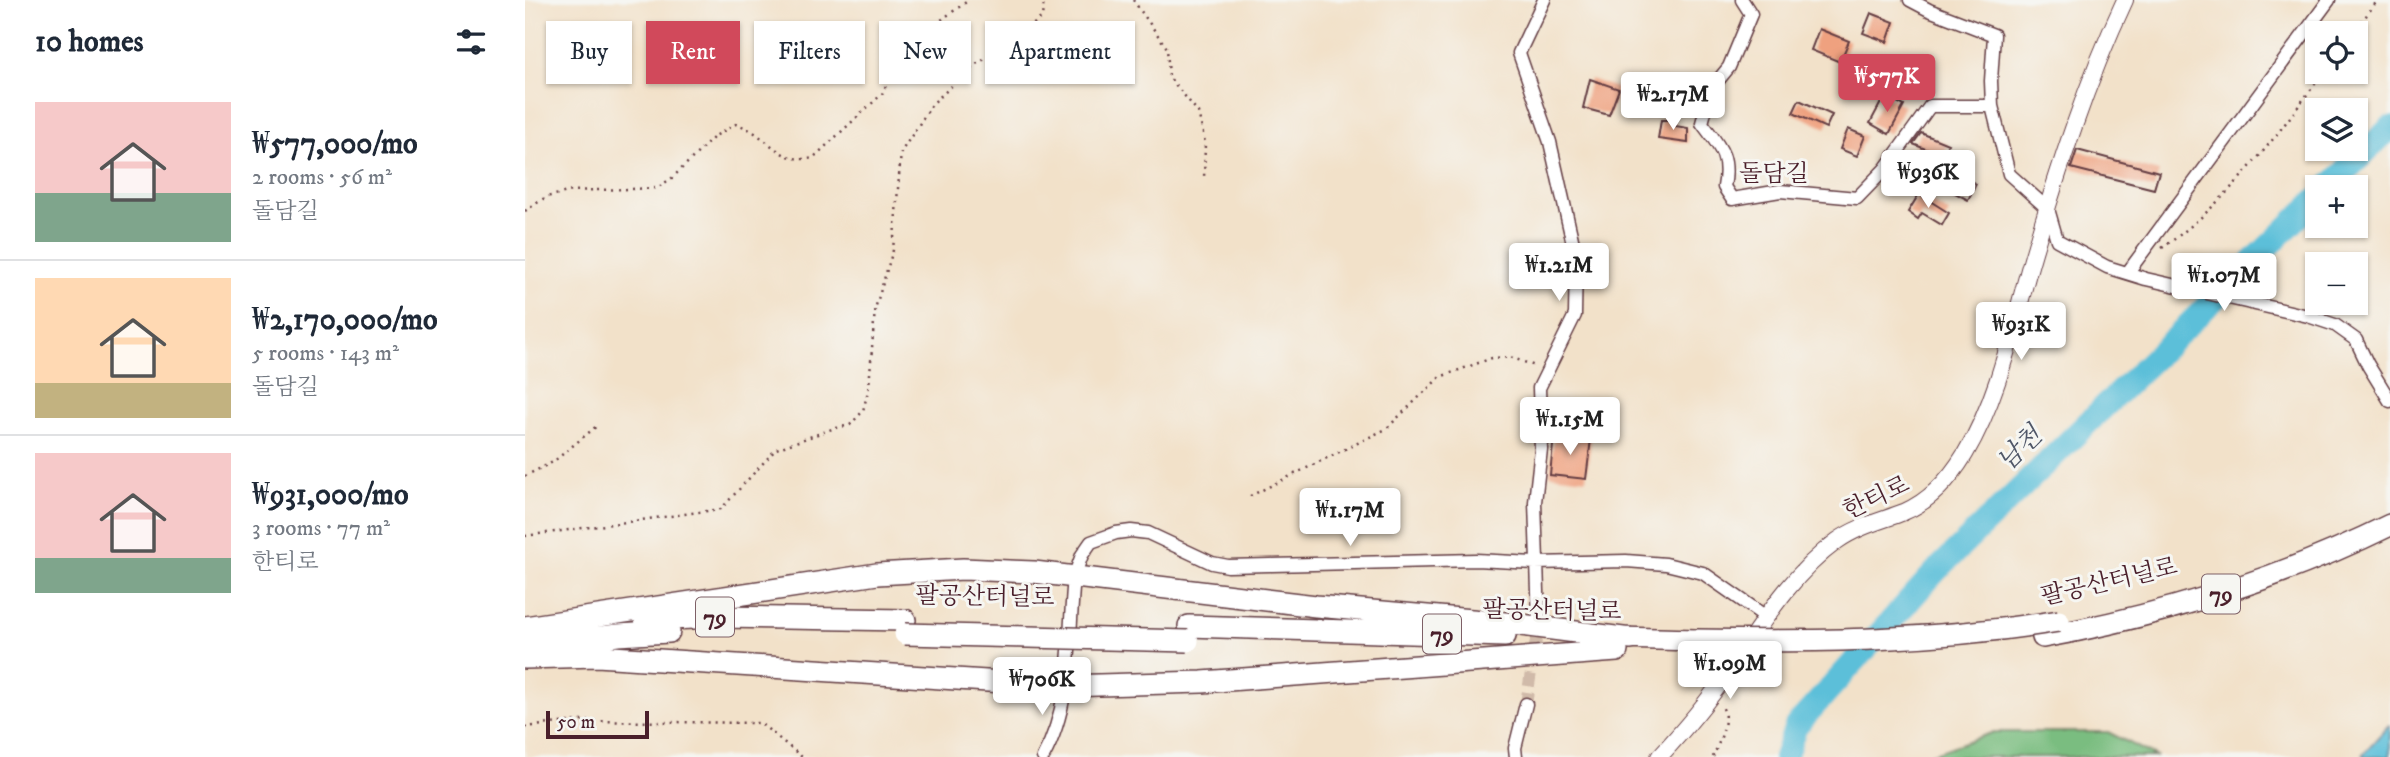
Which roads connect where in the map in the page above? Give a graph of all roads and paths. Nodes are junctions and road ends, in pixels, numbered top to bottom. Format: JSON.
{"nodes":[{"id":1,"x":969,"y":0,"type":"edge"},
{"id":2,"x":1044,"y":0,"type":"edge"},
{"id":3,"x":1133,"y":0,"type":"edge"},
{"id":4,"x":1544,"y":0,"type":"edge"},
{"id":5,"x":1742,"y":0,"type":"edge"},
{"id":6,"x":1910,"y":0,"type":"edge"},
{"id":7,"x":2125,"y":0,"type":"edge"},
{"id":8,"x":2329,"y":0,"type":"edge"},
{"id":9,"x":2378,"y":0,"type":"edge"},
{"id":10,"x":2362,"y":21,"type":"edge"},
{"id":11,"x":2315,"y":84,"type":"edge"},
{"id":12,"x":1992,"y":106,"type":"junction"},
{"id":13,"x":1204,"y":180,"type":"dead end"},
{"id":14,"x":2047,"y":209,"type":"junction"},
{"id":15,"x":525,"y":211,"type":"edge"},
{"id":16,"x":2157,"y":252,"type":"dead end"},
{"id":17,"x":2128,"y":272,"type":"junction"},
{"id":18,"x":1548,"y":371,"type":"junction"},
{"id":19,"x":2390,"y":401,"type":"edge"},
{"id":20,"x":598,"y":425,"type":"dead end"},
{"id":21,"x":525,"y":476,"type":"edge"},
{"id":22,"x":1250,"y":496,"type":"dead end"},
{"id":23,"x":2390,"y":509,"type":"edge"},
{"id":24,"x":2390,"y":525,"type":"edge"},
{"id":25,"x":525,"y":536,"type":"edge"},
{"id":26,"x":1535,"y":563,"type":"junction"},
{"id":27,"x":1074,"y":577,"type":"junction"},
{"id":28,"x":1766,"y":617,"type":"junction"},
{"id":29,"x":1539,"y":621,"type":"tunnel mouth"},
{"id":30,"x":905,"y":627,"type":"junction"},
{"id":31,"x":525,"y":629,"type":"edge"},
{"id":32,"x":1624,"y":645,"type":"junction"},
{"id":33,"x":1691,"y":646,"type":"junction"},
{"id":34,"x":525,"y":647,"type":"edge"},
{"id":35,"x":525,"y":658,"type":"edge"},
{"id":36,"x":1065,"y":687,"type":"junction"},
{"id":37,"x":1712,"y":694,"type":"junction"},
{"id":38,"x":1526,"y":704,"type":"tunnel mouth"},
{"id":39,"x":525,"y":727,"type":"edge"},
{"id":40,"x":801,"y":757,"type":"edge"},
{"id":41,"x":1043,"y":757,"type":"edge"},
{"id":42,"x":1516,"y":757,"type":"edge"},
{"id":43,"x":1659,"y":757,"type":"edge"},
{"id":44,"x":1713,"y":757,"type":"edge"}],
"edges":[{"from":1,"to":15,"type":"path"},
{"from":2,"to":25,"type":"path"},
{"from":3,"to":13,"type":"path"},
{"from":4,"to":18,"type":"street"},
{"from":5,"to":12,"type":"street","name":"돌담길"},
{"from":6,"to":12,"type":"street"},
{"from":7,"to":14,"type":"street","name":"한티로"},
{"from":8,"to":17,"type":"street"},
{"from":9,"to":10,"type":"path"},
{"from":11,"to":16,"type":"path"},
{"from":12,"to":14,"type":"street"},
{"from":14,"to":17,"type":"street"},
{"from":14,"to":28,"type":"street","name":"한티로"},
{"from":17,"to":19,"type":"street"},
{"from":18,"to":22,"type":"path"},
{"from":18,"to":26,"type":"street"},
{"from":20,"to":21,"type":"path"},
{"from":23,"to":33,"type":"highway","name":"팔공산터널로","number":"79","bridge":true},
{"from":24,"to":33,"type":"highway","name":"팔공산터널로","number":"79"},
{"from":26,"to":27,"type":"street"},
{"from":26,"to":28,"type":"street"},
{"from":26,"to":29,"type":"street"},
{"from":27,"to":31,"type":"highway"},
{"from":27,"to":32,"type":"highway"},
{"from":27,"to":36,"type":"street"},
{"from":28,"to":37,"type":"street","name":"한티로"},
{"from":30,"to":31,"type":"highway","name":"팔공산터널로","number":"79"},
{"from":30,"to":32,"type":"highway","name":"팔공산터널로","number":"79"},
{"from":30,"to":34,"type":"highway","name":"팔공산터널로","number":"79"},
{"from":32,"to":33,"type":"highway","name":"팔공산터널로","number":"79"},
{"from":32,"to":36,"type":"highway"},
{"from":35,"to":36,"type":"highway"},
{"from":36,"to":41,"type":"street"},
{"from":37,"to":43,"type":"street","name":"한티로"},
{"from":37,"to":44,"type":"path"},
{"from":38,"to":42,"type":"street"},
{"from":39,"to":40,"type":"path"}]}
